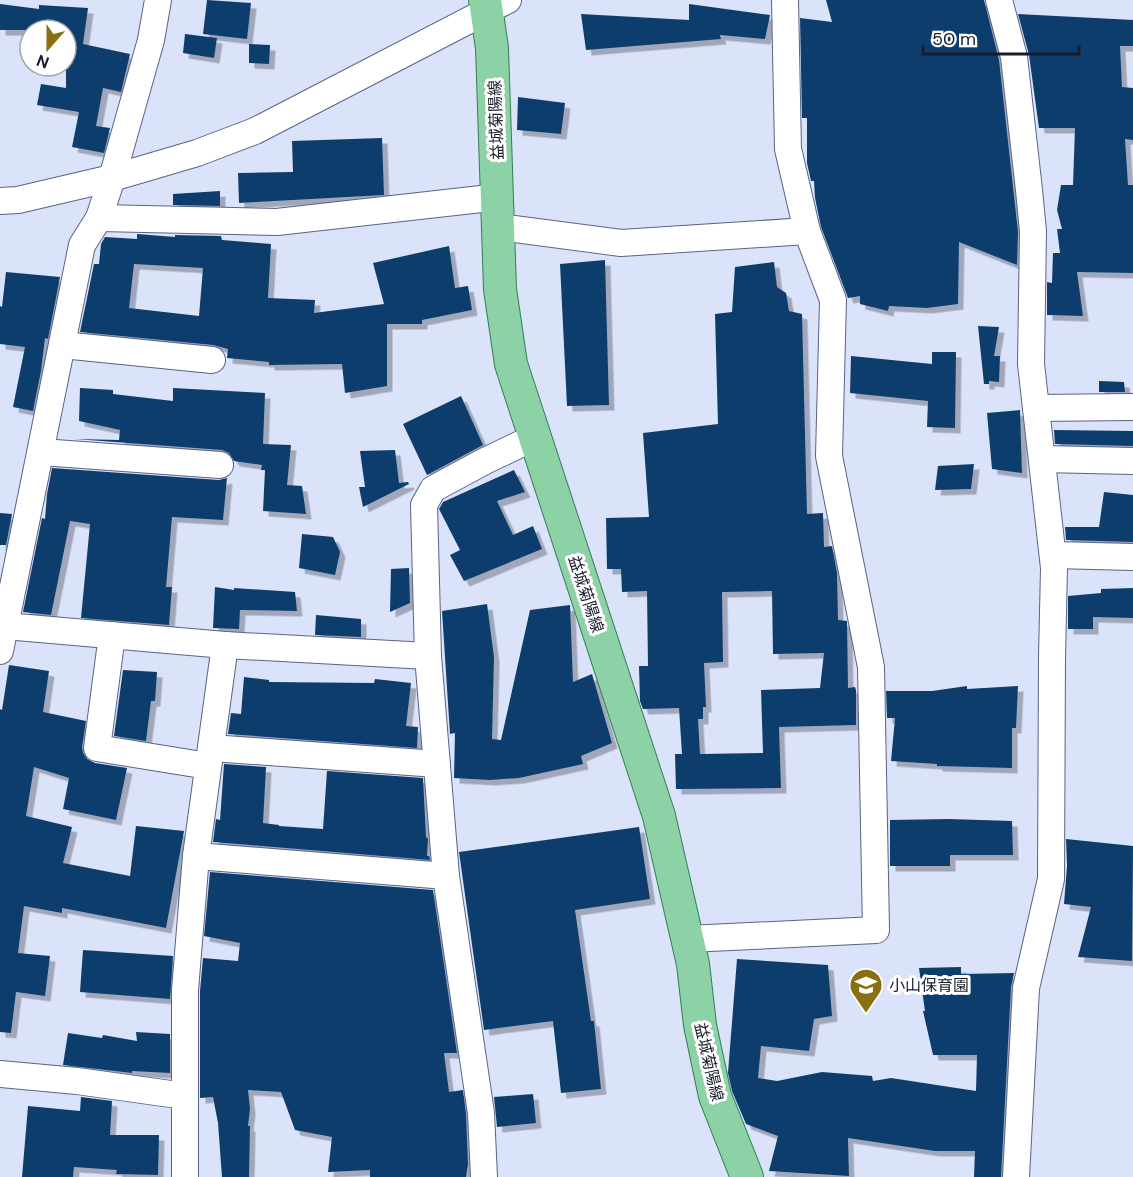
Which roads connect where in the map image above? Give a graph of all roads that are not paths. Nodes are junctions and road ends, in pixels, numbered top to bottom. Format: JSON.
{"nodes":[{"id":1,"x":158,"y":0,"type":"edge"},
{"id":2,"x":785,"y":0,"type":"edge"},
{"id":3,"x":999,"y":0,"type":"edge"},
{"id":4,"x":493,"y":4,"type":"edge"},
{"id":5,"x":112,"y":178,"type":"junction"},
{"id":6,"x":499,"y":197,"type":"junction"},
{"id":7,"x":0,"y":201,"type":"edge"},
{"id":8,"x":99,"y":218,"type":"junction"},
{"id":9,"x":499,"y":227,"type":"junction"},
{"id":10,"x":807,"y":231,"type":"junction"},
{"id":11,"x":62,"y":345,"type":"junction"},
{"id":12,"x":212,"y":360,"type":"dead end"},
{"id":13,"x":1133,"y":407,"type":"edge"},
{"id":14,"x":1036,"y":408,"type":"junction"},
{"id":15,"x":535,"y":437,"type":"junction"},
{"id":16,"x":41,"y":452,"type":"junction"},
{"id":17,"x":1042,"y":459,"type":"junction"},
{"id":18,"x":1133,"y":461,"type":"edge"},
{"id":19,"x":220,"y":465,"type":"dead end"},
{"id":20,"x":1053,"y":555,"type":"junction"},
{"id":21,"x":1133,"y":556,"type":"edge"},
{"id":22,"x":5,"y":626,"type":"junction"},
{"id":23,"x":112,"y":635,"type":"junction"},
{"id":24,"x":225,"y":645,"type":"junction"},
{"id":25,"x":0,"y":651,"type":"edge"},
{"id":26,"x":428,"y":656,"type":"junction"},
{"id":27,"x":210,"y":757,"type":"junction"},
{"id":28,"x":437,"y":764,"type":"junction"},
{"id":29,"x":196,"y":856,"type":"junction"},
{"id":30,"x":446,"y":876,"type":"junction"},
{"id":31,"x":688,"y":939,"type":"junction"},
{"id":32,"x":0,"y":1074,"type":"edge"},
{"id":33,"x":185,"y":1096,"type":"junction"},
{"id":34,"x":185,"y":1177,"type":"edge"},
{"id":35,"x":484,"y":1177,"type":"edge"},
{"id":36,"x":747,"y":1177,"type":"edge"},
{"id":37,"x":1016,"y":1177,"type":"edge"}],
"edges":[{"from":1,"to":5,"type":"street"},
{"from":2,"to":10,"type":"street"},
{"from":3,"to":14,"type":"street"},
{"from":4,"to":5,"type":"street"},
{"from":4,"to":6,"type":"main road","name":"益城菊陽線"},
{"from":5,"to":7,"type":"street"},
{"from":5,"to":8,"type":"street"},
{"from":6,"to":8,"type":"street"},
{"from":6,"to":9,"type":"main road","name":"益城菊陽線"},
{"from":8,"to":11,"type":"street"},
{"from":9,"to":10,"type":"street"},
{"from":9,"to":15,"type":"main road","name":"益城菊陽線"},
{"from":10,"to":31,"type":"street"},
{"from":11,"to":12,"type":"street"},
{"from":11,"to":16,"type":"street"},
{"from":13,"to":14,"type":"street"},
{"from":14,"to":17,"type":"street"},
{"from":15,"to":26,"type":"street"},
{"from":15,"to":31,"type":"main road","name":"益城菊陽線"},
{"from":16,"to":19,"type":"street"},
{"from":16,"to":22,"type":"street"},
{"from":17,"to":18,"type":"street"},
{"from":17,"to":20,"type":"street"},
{"from":20,"to":21,"type":"street"},
{"from":20,"to":37,"type":"street"},
{"from":22,"to":23,"type":"street"},
{"from":22,"to":25,"type":"street"},
{"from":23,"to":24,"type":"street"},
{"from":23,"to":27,"type":"street"},
{"from":24,"to":26,"type":"street"},
{"from":24,"to":27,"type":"street"},
{"from":26,"to":28,"type":"street"},
{"from":27,"to":28,"type":"street"},
{"from":27,"to":29,"type":"street"},
{"from":28,"to":30,"type":"street"},
{"from":29,"to":30,"type":"street"},
{"from":29,"to":33,"type":"street"},
{"from":30,"to":35,"type":"street"},
{"from":31,"to":36,"type":"main road","name":"益城菊陽線"},
{"from":32,"to":33,"type":"street"},
{"from":33,"to":34,"type":"street"}]}
